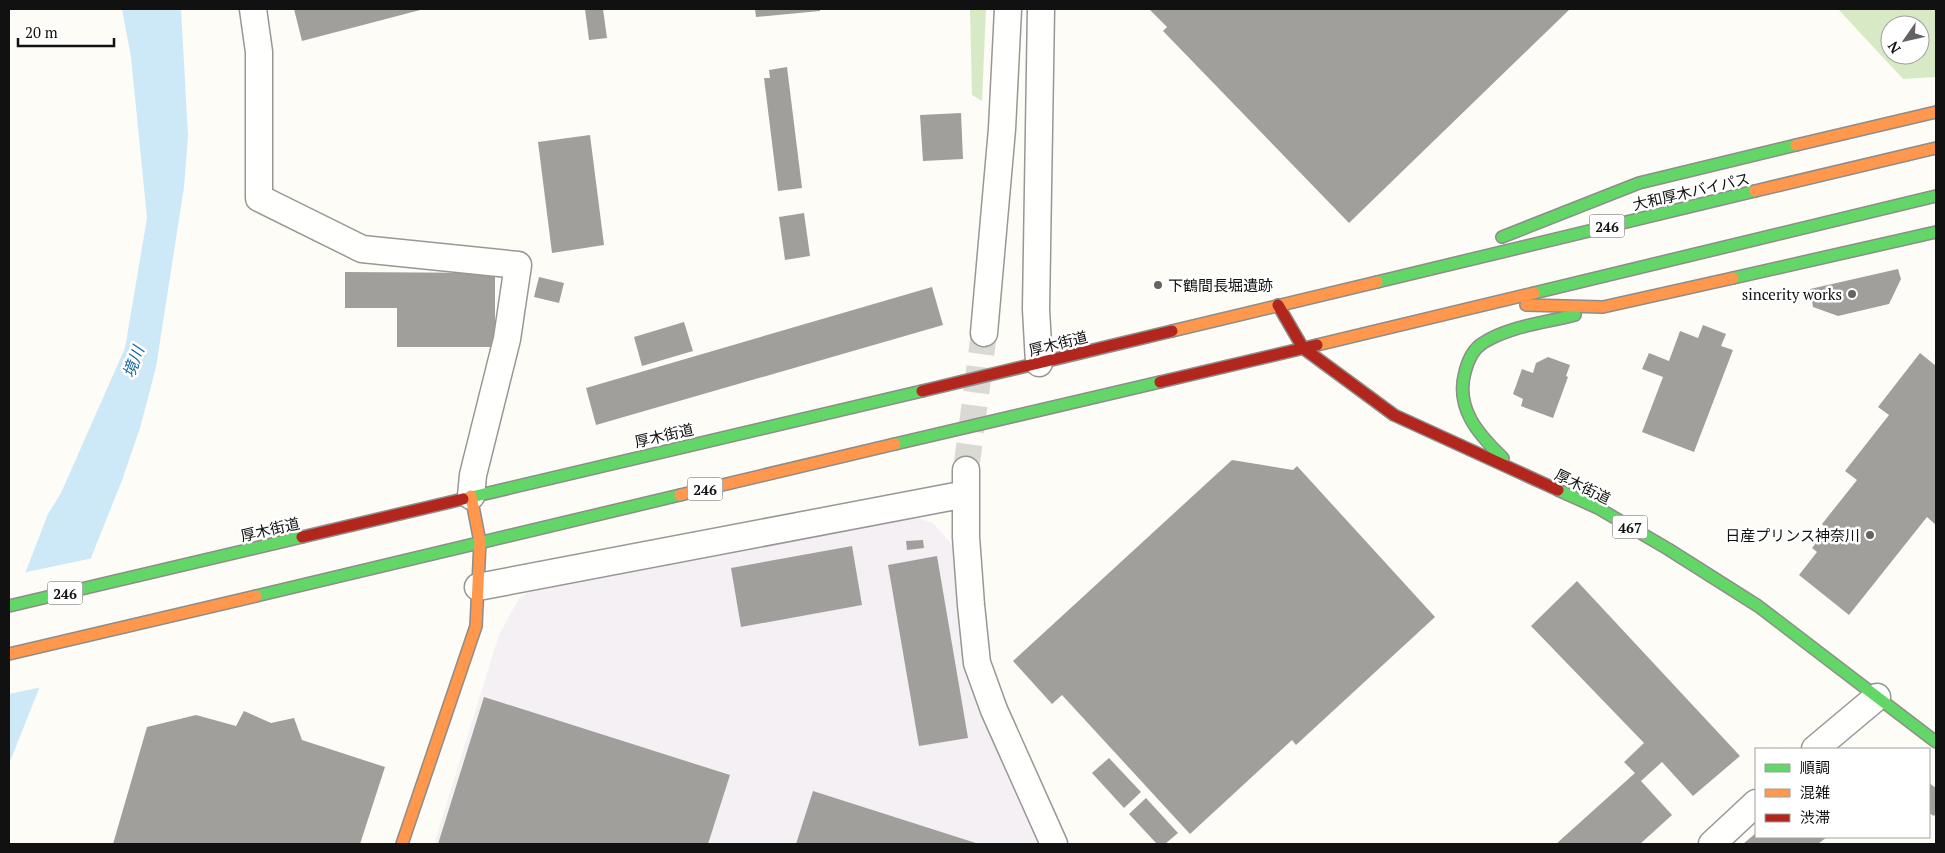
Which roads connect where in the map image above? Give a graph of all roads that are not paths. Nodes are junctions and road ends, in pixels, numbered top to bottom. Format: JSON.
{"nodes":[{"id":1,"x":253,"y":9,"type":"edge"},
{"id":2,"x":1008,"y":9,"type":"edge"},
{"id":3,"x":1041,"y":9,"type":"edge"},
{"id":4,"x":1936,"y":112,"type":"edge"},
{"id":5,"x":1936,"y":148,"type":"edge"},
{"id":6,"x":1936,"y":196,"type":"edge"},
{"id":7,"x":1936,"y":232,"type":"edge"},
{"id":8,"x":1410,"y":273,"type":"junction"},
{"id":9,"x":1599,"y":278,"type":"junction"},
{"id":10,"x":1278,"y":305,"type":"junction"},
{"id":11,"x":1486,"y":305,"type":"junction"},
{"id":12,"x":1551,"y":306,"type":"junction"},
{"id":13,"x":1603,"y":307,"type":"junction"},
{"id":14,"x":984,"y":333,"type":"tunnel mouth"},
{"id":15,"x":1502,"y":334,"type":"junction"},
{"id":16,"x":1303,"y":348,"type":"junction"},
{"id":17,"x":1039,"y":363,"type":"junction"},
{"id":18,"x":1516,"y":470,"type":"junction"},
{"id":19,"x":471,"y":496,"type":"junction"},
{"id":20,"x":480,"y":542,"type":"junction"},
{"id":21,"x":478,"y":587,"type":"junction"},
{"id":22,"x":9,"y":606,"type":"edge"},
{"id":23,"x":9,"y":654,"type":"edge"},
{"id":24,"x":1877,"y":697,"type":"junction"},
{"id":25,"x":1936,"y":742,"type":"edge"},
{"id":26,"x":1816,"y":748,"type":"edge"},
{"id":27,"x":1755,"y":805,"type":"edge"},
{"id":28,"x":402,"y":844,"type":"edge"},
{"id":29,"x":1054,"y":844,"type":"edge"},
{"id":30,"x":1712,"y":844,"type":"edge"}],
"edges":[{"from":1,"to":19,"type":"street"},
{"from":2,"to":14,"type":"street"},
{"from":3,"to":17,"type":"street"},
{"from":4,"to":8,"type":"main road"},
{"from":5,"to":8,"type":"main road","name":"大和厚木バイパス","number":"246"},
{"from":6,"to":9,"type":"main road","number":"246"},
{"from":7,"to":13,"type":"main road","number":"246"},
{"from":8,"to":10,"type":"main road","name":"大和厚木バイパス","number":"246"},
{"from":9,"to":11,"type":"main road","number":"246"},
{"from":9,"to":12,"type":"main road","number":"246"},
{"from":10,"to":16,"type":"main road","name":"厚木街道","number":"467"},
{"from":10,"to":17,"type":"main road","name":"厚木街道","number":"246"},
{"from":11,"to":12,"type":"main road","number":"246"},
{"from":11,"to":16,"type":"main road","number":"246"},
{"from":12,"to":13,"type":"main road","number":"246"},
{"from":12,"to":15,"type":"main road","number":"246"},
{"from":13,"to":15,"type":"main road"},
{"from":15,"to":18,"type":"main road"},
{"from":16,"to":18,"type":"main road","name":"厚木街道","number":"467"},
{"from":16,"to":20,"type":"main road","number":"246"},
{"from":17,"to":19,"type":"main road","name":"厚木街道","number":"246"},
{"from":18,"to":24,"type":"main road","name":"厚木街道","number":"467"},
{"from":19,"to":20,"type":"main road"},
{"from":19,"to":22,"type":"main road","name":"厚木街道","number":"246"},
{"from":20,"to":21,"type":"main road"},
{"from":20,"to":23,"type":"main road","number":"246"},
{"from":21,"to":28,"type":"main road"},
{"from":21,"to":29,"type":"street"},
{"from":24,"to":25,"type":"main road","name":"厚木街道","number":"467"},
{"from":24,"to":26,"type":"street"},
{"from":27,"to":30,"type":"street"}]}
